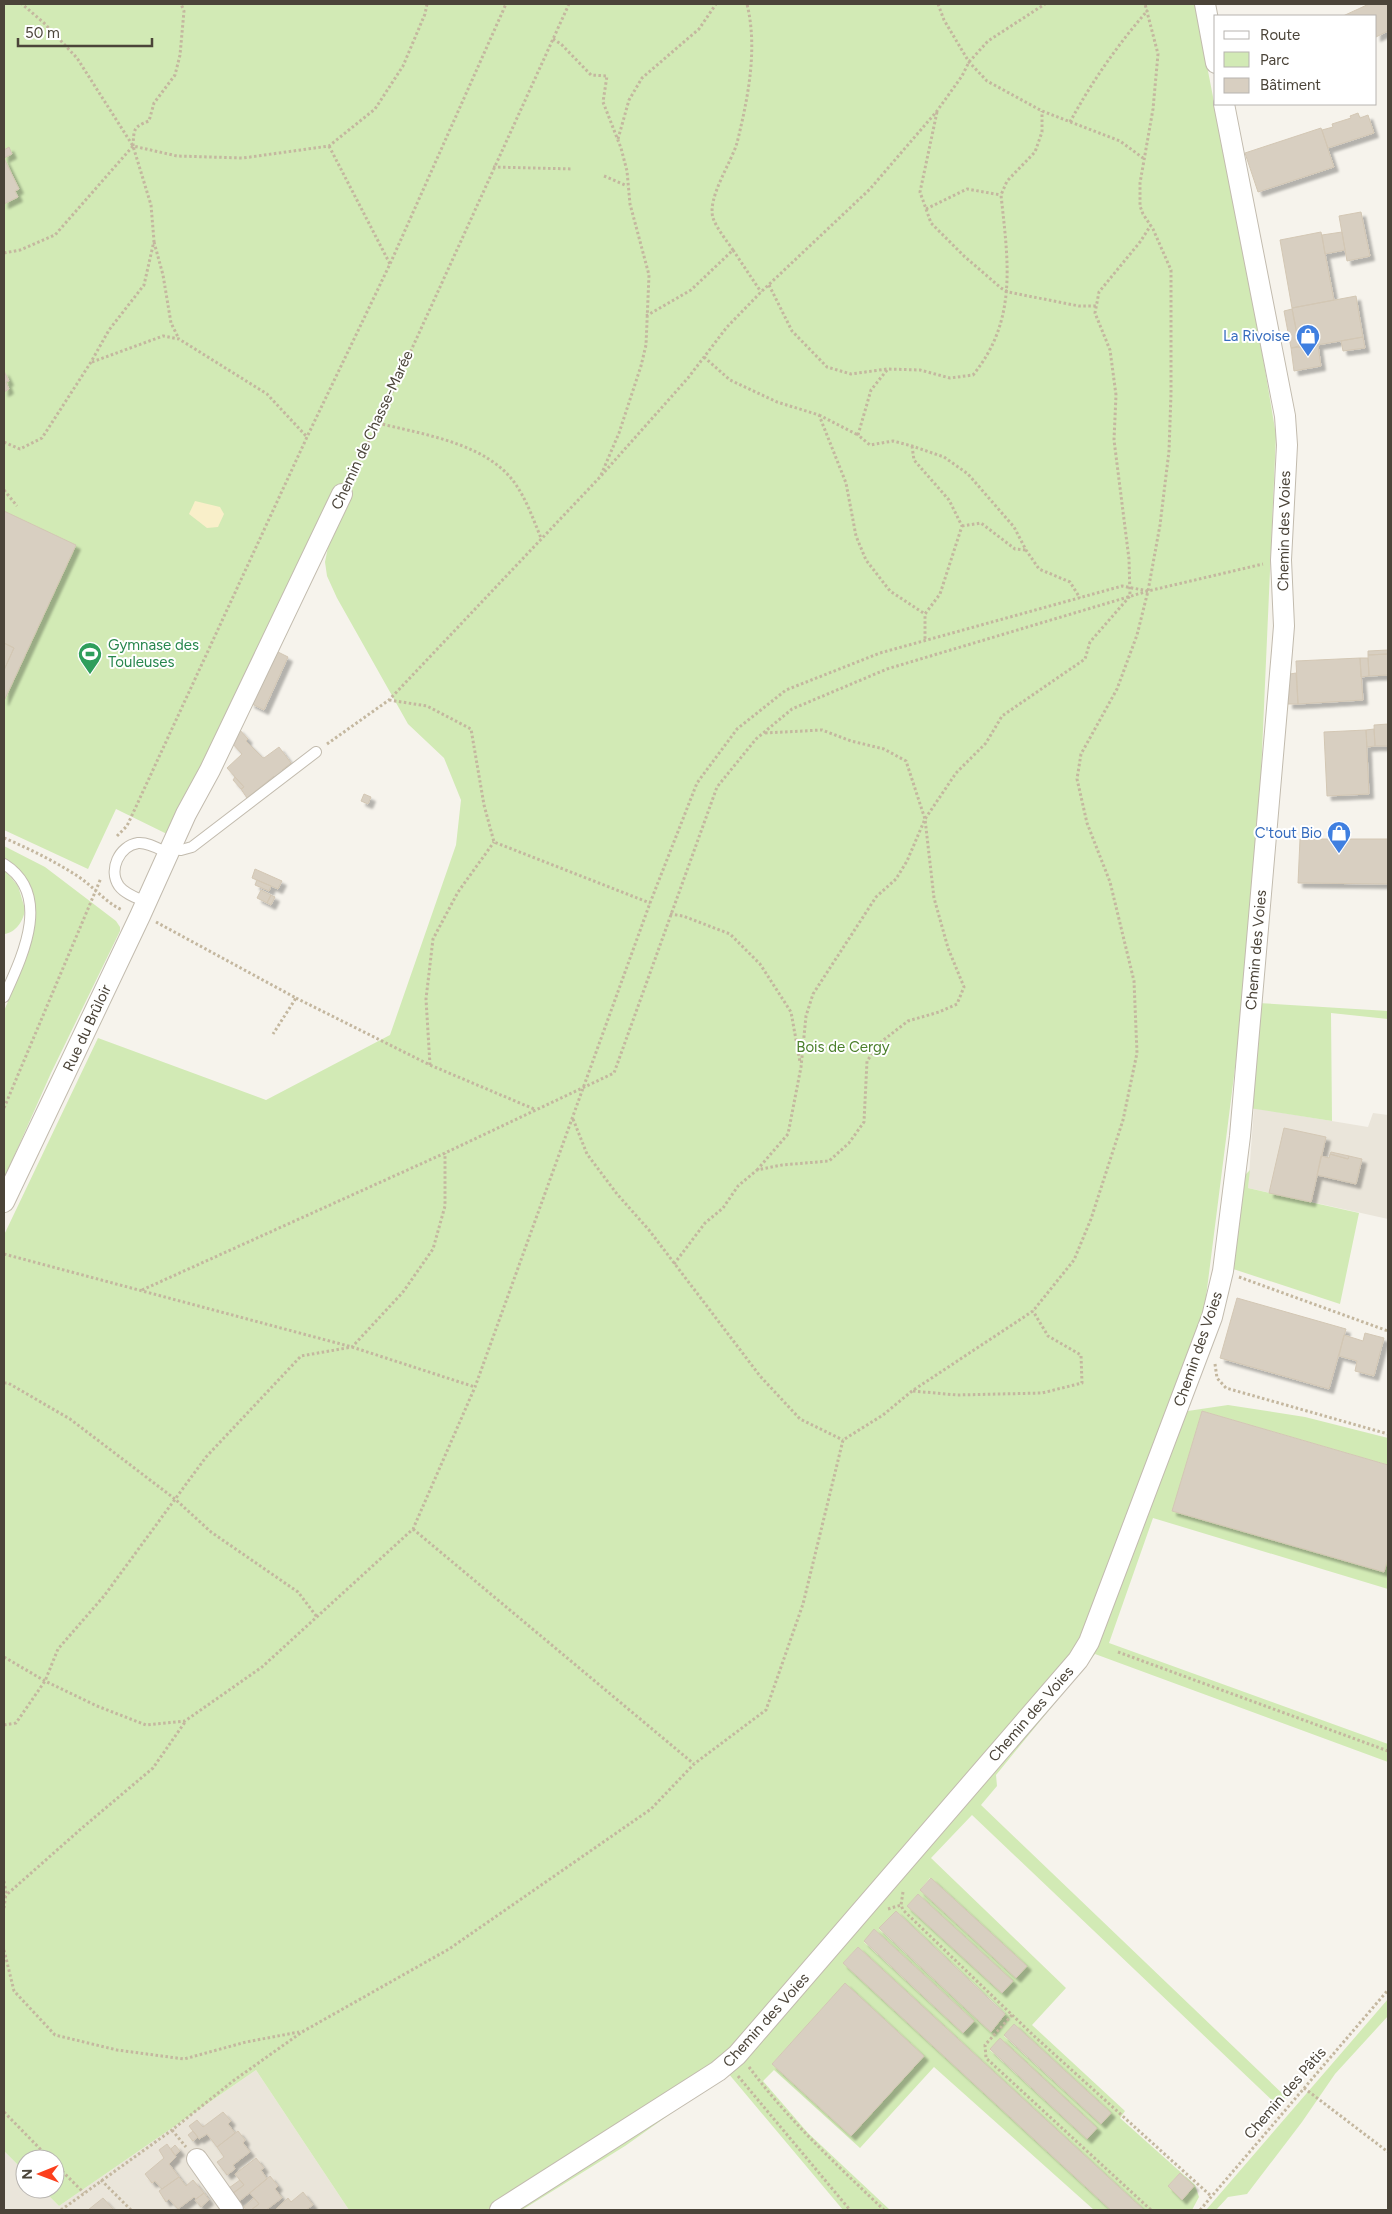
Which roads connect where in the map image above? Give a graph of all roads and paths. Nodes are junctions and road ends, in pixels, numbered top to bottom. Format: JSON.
{"nodes":[{"id":1,"x":22,"y":4,"type":"edge"},
{"id":2,"x":181,"y":4,"type":"edge"},
{"id":3,"x":427,"y":4,"type":"edge"},
{"id":4,"x":506,"y":4,"type":"edge"},
{"id":5,"x":569,"y":4,"type":"edge"},
{"id":6,"x":716,"y":4,"type":"edge"},
{"id":7,"x":747,"y":4,"type":"edge"},
{"id":8,"x":938,"y":4,"type":"edge"},
{"id":9,"x":1045,"y":4,"type":"edge"},
{"id":10,"x":1145,"y":4,"type":"edge"},
{"id":11,"x":1206,"y":4,"type":"edge"},
{"id":12,"x":1148,"y":10,"type":"junction"},
{"id":13,"x":553,"y":39,"type":"junction"},
{"id":14,"x":1214,"y":51,"type":"edge"},
{"id":15,"x":969,"y":62,"type":"junction"},
{"id":16,"x":1224,"y":105,"type":"edge"},
{"id":17,"x":937,"y":111,"type":"junction"},
{"id":18,"x":1042,"y":111,"type":"junction"},
{"id":19,"x":1070,"y":122,"type":"junction"},
{"id":20,"x":618,"y":140,"type":"junction"},
{"id":21,"x":133,"y":146,"type":"junction"},
{"id":22,"x":328,"y":146,"type":"junction"},
{"id":23,"x":1143,"y":158,"type":"junction"},
{"id":24,"x":493,"y":167,"type":"junction"},
{"id":25,"x":573,"y":169,"type":"dead end"},
{"id":26,"x":604,"y":176,"type":"dead end"},
{"id":27,"x":627,"y":186,"type":"junction"},
{"id":28,"x":1001,"y":195,"type":"junction"},
{"id":29,"x":926,"y":209,"type":"junction"},
{"id":30,"x":1151,"y":225,"type":"junction"},
{"id":31,"x":154,"y":241,"type":"junction"},
{"id":32,"x":733,"y":250,"type":"junction"},
{"id":33,"x":4,"y":253,"type":"edge"},
{"id":34,"x":390,"y":264,"type":"junction"},
{"id":35,"x":769,"y":285,"type":"junction"},
{"id":36,"x":760,"y":292,"type":"junction"},
{"id":37,"x":1008,"y":292,"type":"junction"},
{"id":38,"x":1097,"y":306,"type":"junction"},
{"id":39,"x":646,"y":316,"type":"junction"},
{"id":40,"x":179,"y":339,"type":"junction"},
{"id":41,"x":704,"y":357,"type":"junction"},
{"id":42,"x":91,"y":362,"type":"junction"},
{"id":43,"x":888,"y":369,"type":"junction"},
{"id":44,"x":818,"y":416,"type":"junction"},
{"id":45,"x":378,"y":423,"type":"junction"},
{"id":46,"x":858,"y":435,"type":"junction"},
{"id":47,"x":307,"y":438,"type":"junction"},
{"id":48,"x":4,"y":442,"type":"edge"},
{"id":49,"x":912,"y":446,"type":"junction"},
{"id":50,"x":600,"y":478,"type":"junction"},
{"id":51,"x":4,"y":490,"type":"edge"},
{"id":52,"x":342,"y":494,"type":"joint"},
{"id":53,"x":17,"y":506,"type":"dead end"},
{"id":54,"x":962,"y":526,"type":"junction"},
{"id":55,"x":541,"y":538,"type":"junction"},
{"id":56,"x":1026,"y":550,"type":"junction"},
{"id":57,"x":1281,"y":560,"type":"junction"},
{"id":58,"x":1131,"y":588,"type":"junction"},
{"id":59,"x":1148,"y":591,"type":"junction"},
{"id":60,"x":1130,"y":596,"type":"junction"},
{"id":61,"x":1080,"y":598,"type":"junction"},
{"id":62,"x":925,"y":614,"type":"junction"},
{"id":63,"x":924,"y":641,"type":"junction"},
{"id":64,"x":389,"y":700,"type":"junction"},
{"id":65,"x":763,"y":733,"type":"junction"},
{"id":66,"x":316,"y":752,"type":"joint"},
{"id":67,"x":925,"y":819,"type":"junction"},
{"id":68,"x":4,"y":838,"type":"edge"},
{"id":69,"x":494,"y":842,"type":"junction"},
{"id":70,"x":111,"y":843,"type":"dead end"},
{"id":71,"x":169,"y":851,"type":"junction"},
{"id":72,"x":4,"y":864,"type":"edge"},
{"id":73,"x":102,"y":874,"type":"dead end"},
{"id":74,"x":96,"y":891,"type":"junction"},
{"id":75,"x":650,"y":903,"type":"junction"},
{"id":76,"x":143,"y":909,"type":"junction"},
{"id":77,"x":670,"y":914,"type":"junction"},
{"id":78,"x":4,"y":997,"type":"edge"},
{"id":79,"x":296,"y":998,"type":"junction"},
{"id":80,"x":273,"y":1034,"type":"dead end"},
{"id":81,"x":430,"y":1065,"type":"junction"},
{"id":82,"x":801,"y":1067,"type":"junction"},
{"id":83,"x":585,"y":1086,"type":"junction"},
{"id":84,"x":4,"y":1108,"type":"edge"},
{"id":85,"x":535,"y":1110,"type":"junction"},
{"id":86,"x":572,"y":1119,"type":"junction"},
{"id":87,"x":445,"y":1153,"type":"junction"},
{"id":88,"x":757,"y":1170,"type":"junction"},
{"id":89,"x":4,"y":1202,"type":"edge"},
{"id":90,"x":4,"y":1254,"type":"edge"},
{"id":91,"x":674,"y":1264,"type":"junction"},
{"id":92,"x":1235,"y":1279,"type":"dead end"},
{"id":93,"x":142,"y":1290,"type":"junction"},
{"id":94,"x":1033,"y":1311,"type":"junction"},
{"id":95,"x":1388,"y":1331,"type":"edge"},
{"id":96,"x":352,"y":1347,"type":"junction"},
{"id":97,"x":1215,"y":1359,"type":"dead end"},
{"id":98,"x":4,"y":1383,"type":"edge"},
{"id":99,"x":475,"y":1387,"type":"junction"},
{"id":100,"x":912,"y":1391,"type":"junction"},
{"id":101,"x":1388,"y":1434,"type":"edge"},
{"id":102,"x":843,"y":1440,"type":"junction"},
{"id":103,"x":175,"y":1498,"type":"junction"},
{"id":104,"x":413,"y":1529,"type":"junction"},
{"id":105,"x":317,"y":1618,"type":"junction"},
{"id":106,"x":1118,"y":1652,"type":"dead end"},
{"id":107,"x":4,"y":1657,"type":"edge"},
{"id":108,"x":45,"y":1681,"type":"junction"},
{"id":109,"x":185,"y":1722,"type":"junction"},
{"id":110,"x":4,"y":1725,"type":"edge"},
{"id":111,"x":1388,"y":1751,"type":"edge"},
{"id":112,"x":694,"y":1764,"type":"junction"},
{"id":113,"x":4,"y":1881,"type":"edge"},
{"id":114,"x":906,"y":1886,"type":"dead end"},
{"id":115,"x":6,"y":1893,"type":"junction"},
{"id":116,"x":4,"y":1897,"type":"edge"},
{"id":117,"x":4,"y":1908,"type":"edge"},
{"id":118,"x":4,"y":1950,"type":"edge"},
{"id":119,"x":1388,"y":1990,"type":"edge"},
{"id":120,"x":1012,"y":2015,"type":"junction"},
{"id":121,"x":302,"y":2032,"type":"junction"},
{"id":122,"x":727,"y":2064,"type":"junction"},
{"id":123,"x":749,"y":2067,"type":"dead end"},
{"id":124,"x":1304,"y":2088,"type":"junction"},
{"id":125,"x":4,"y":2112,"type":"edge"},
{"id":126,"x":40,"y":2149,"type":"edge"},
{"id":127,"x":1388,"y":2152,"type":"edge"},
{"id":128,"x":196,"y":2159,"type":"dead end"},
{"id":129,"x":65,"y":2174,"type":"edge"},
{"id":130,"x":101,"y":2180,"type":"junction"},
{"id":131,"x":84,"y":2193,"type":"junction"},
{"id":132,"x":1211,"y":2196,"type":"junction"},
{"id":133,"x":61,"y":2210,"type":"edge"},
{"id":134,"x":132,"y":2210,"type":"edge"},
{"id":135,"x":233,"y":2210,"type":"edge"},
{"id":136,"x":500,"y":2210,"type":"edge"},
{"id":137,"x":850,"y":2210,"type":"edge"},
{"id":138,"x":884,"y":2210,"type":"edge"},
{"id":139,"x":1151,"y":2210,"type":"edge"},
{"id":140,"x":1200,"y":2210,"type":"edge"}],
"edges":[{"from":1,"to":21,"type":"path"},
{"from":2,"to":21,"type":"path"},
{"from":3,"to":22,"type":"path"},
{"from":4,"to":34,"type":"path"},
{"from":5,"to":13,"type":"path","name":"Chemin de Chasse-Marée"},
{"from":6,"to":20,"type":"path"},
{"from":7,"to":32,"type":"path"},
{"from":8,"to":15,"type":"path"},
{"from":9,"to":15,"type":"path"},
{"from":10,"to":12,"type":"path"},
{"from":11,"to":14,"type":"street"},
{"from":12,"to":19,"type":"path"},
{"from":12,"to":23,"type":"path"},
{"from":13,"to":20,"type":"path"},
{"from":13,"to":24,"type":"path","name":"Chemin de Chasse-Marée"},
{"from":15,"to":17,"type":"path"},
{"from":15,"to":18,"type":"path"},
{"from":16,"to":57,"type":"street","name":"Chemin des Voies"},
{"from":17,"to":29,"type":"path"},
{"from":17,"to":35,"type":"path"},
{"from":18,"to":19,"type":"path"},
{"from":18,"to":28,"type":"path"},
{"from":19,"to":23,"type":"path"},
{"from":20,"to":27,"type":"path"},
{"from":21,"to":22,"type":"path"},
{"from":21,"to":31,"type":"path"},
{"from":21,"to":33,"type":"path"},
{"from":22,"to":34,"type":"path"},
{"from":23,"to":30,"type":"path"},
{"from":24,"to":25,"type":"path"},
{"from":24,"to":45,"type":"path","name":"Chemin de Chasse-Marée"},
{"from":26,"to":27,"type":"path"},
{"from":27,"to":39,"type":"path"},
{"from":28,"to":29,"type":"path"},
{"from":28,"to":37,"type":"path"},
{"from":29,"to":37,"type":"path"},
{"from":30,"to":38,"type":"path"},
{"from":30,"to":59,"type":"path"},
{"from":31,"to":40,"type":"path"},
{"from":31,"to":42,"type":"path"},
{"from":32,"to":36,"type":"path"},
{"from":32,"to":39,"type":"path"},
{"from":34,"to":47,"type":"path"},
{"from":35,"to":36,"type":"path"},
{"from":35,"to":43,"type":"path"},
{"from":36,"to":41,"type":"path"},
{"from":37,"to":38,"type":"path"},
{"from":37,"to":43,"type":"path"},
{"from":38,"to":58,"type":"path"},
{"from":39,"to":50,"type":"path"},
{"from":40,"to":42,"type":"path"},
{"from":40,"to":47,"type":"path"},
{"from":41,"to":44,"type":"path"},
{"from":41,"to":50,"type":"path"},
{"from":42,"to":48,"type":"path"},
{"from":43,"to":46,"type":"path"},
{"from":44,"to":46,"type":"path"},
{"from":44,"to":62,"type":"path"},
{"from":45,"to":52,"type":"path","name":"Chemin de Chasse-Marée"},
{"from":45,"to":55,"type":"path"},
{"from":46,"to":49,"type":"path"},
{"from":47,"to":70,"type":"path"},
{"from":49,"to":54,"type":"path"},
{"from":49,"to":56,"type":"path"},
{"from":50,"to":55,"type":"path"},
{"from":51,"to":53,"type":"path"},
{"from":52,"to":71,"type":"street","name":"Chemin de Chasse-Marée"},
{"from":54,"to":56,"type":"path"},
{"from":54,"to":62,"type":"path"},
{"from":55,"to":64,"type":"path"},
{"from":56,"to":61,"type":"path"},
{"from":57,"to":59,"type":"path"},
{"from":57,"to":122,"type":"street","name":"Chemin des Voies"},
{"from":58,"to":59,"type":"path"},
{"from":58,"to":60,"type":"path"},
{"from":58,"to":61,"type":"path"},
{"from":59,"to":60,"type":"path"},
{"from":59,"to":94,"type":"path"},
{"from":60,"to":65,"type":"path"},
{"from":60,"to":67,"type":"path"},
{"from":61,"to":63,"type":"path"},
{"from":62,"to":63,"type":"path"},
{"from":63,"to":75,"type":"path"},
{"from":64,"to":66,"type":"path"},
{"from":64,"to":69,"type":"path"},
{"from":65,"to":67,"type":"path"},
{"from":65,"to":77,"type":"path"},
{"from":66,"to":71,"type":"lane"},
{"from":67,"to":82,"type":"path"},
{"from":67,"to":88,"type":"path"},
{"from":68,"to":74,"type":"path"},
{"from":69,"to":75,"type":"path"},
{"from":69,"to":81,"type":"path"},
{"from":71,"to":76,"type":"street","name":"Rue du Brûloir"},
{"from":71,"to":76,"type":"lane"},
{"from":72,"to":78,"type":"lane"},
{"from":73,"to":74,"type":"path"},
{"from":74,"to":76,"type":"path"},
{"from":74,"to":84,"type":"path"},
{"from":75,"to":83,"type":"path"},
{"from":76,"to":79,"type":"path"},
{"from":76,"to":89,"type":"street","name":"Rue du Brûloir"},
{"from":77,"to":82,"type":"path"},
{"from":77,"to":83,"type":"path"},
{"from":79,"to":80,"type":"path"},
{"from":79,"to":81,"type":"path"},
{"from":81,"to":85,"type":"path"},
{"from":82,"to":88,"type":"path"},
{"from":83,"to":85,"type":"path"},
{"from":83,"to":86,"type":"path"},
{"from":85,"to":87,"type":"path"},
{"from":86,"to":91,"type":"path"},
{"from":86,"to":99,"type":"path"},
{"from":87,"to":93,"type":"path"},
{"from":87,"to":96,"type":"path"},
{"from":88,"to":91,"type":"path"},
{"from":90,"to":93,"type":"path"},
{"from":91,"to":102,"type":"path"},
{"from":92,"to":95,"type":"path"},
{"from":93,"to":96,"type":"path"},
{"from":94,"to":100,"type":"path"},
{"from":94,"to":100,"type":"path"},
{"from":96,"to":99,"type":"path"},
{"from":96,"to":103,"type":"path"},
{"from":97,"to":101,"type":"path"},
{"from":98,"to":103,"type":"path"},
{"from":99,"to":104,"type":"path"},
{"from":100,"to":102,"type":"path"},
{"from":102,"to":112,"type":"path"},
{"from":103,"to":105,"type":"path"},
{"from":103,"to":108,"type":"path"},
{"from":104,"to":105,"type":"path"},
{"from":104,"to":112,"type":"path"},
{"from":105,"to":109,"type":"path"},
{"from":106,"to":111,"type":"path"},
{"from":107,"to":108,"type":"path"},
{"from":108,"to":109,"type":"path"},
{"from":108,"to":110,"type":"path"},
{"from":109,"to":115,"type":"path"},
{"from":112,"to":121,"type":"path"},
{"from":113,"to":115,"type":"path"},
{"from":114,"to":120,"type":"path"},
{"from":115,"to":116,"type":"path"},
{"from":115,"to":117,"type":"path"},
{"from":118,"to":121,"type":"path"},
{"from":119,"to":124,"type":"path","name":"Chemin des Pâtis"},
{"from":120,"to":132,"type":"path"},
{"from":120,"to":139,"type":"path"},
{"from":121,"to":130,"type":"path"},
{"from":122,"to":136,"type":"street","name":"Chemin des Voies"},
{"from":122,"to":137,"type":"path"},
{"from":123,"to":138,"type":"path"},
{"from":124,"to":127,"type":"path"},
{"from":124,"to":132,"type":"path","name":"Chemin des Pâtis"},
{"from":125,"to":126,"type":"path"},
{"from":128,"to":135,"type":"street"},
{"from":129,"to":131,"type":"path"},
{"from":130,"to":131,"type":"path"},
{"from":130,"to":134,"type":"path"},
{"from":131,"to":133,"type":"path"},
{"from":132,"to":140,"type":"path","name":"Chemin des Pâtis"}]}
